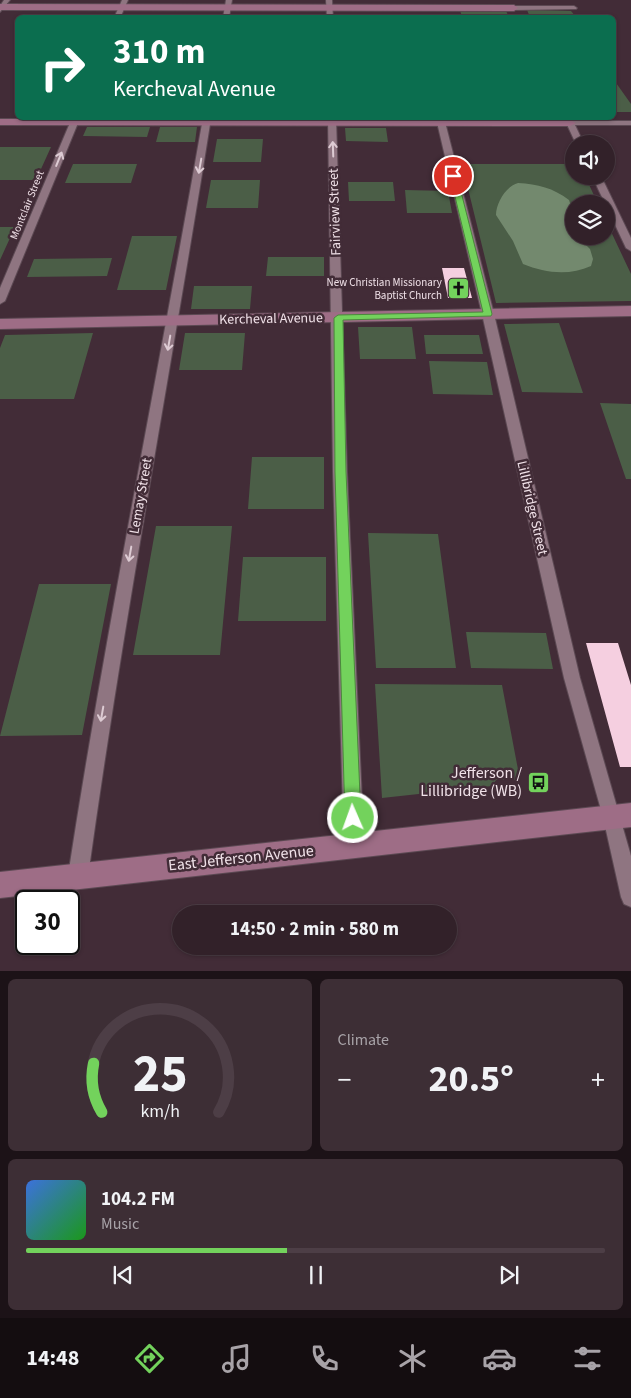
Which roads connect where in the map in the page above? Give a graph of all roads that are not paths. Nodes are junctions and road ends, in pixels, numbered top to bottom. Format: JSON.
{"nodes":[{"id":1,"x":123,"y":4,"type":"edge"},
{"id":2,"x":228,"y":4,"type":"edge"},
{"id":3,"x":329,"y":4,"type":"edge"},
{"id":4,"x":512,"y":4,"type":"edge"},
{"id":5,"x":2,"y":6,"type":"edge"},
{"id":6,"x":574,"y":8,"type":"dead end"},
{"id":7,"x":75,"y":120,"type":"edge"},
{"id":8,"x":207,"y":120,"type":"edge"},
{"id":9,"x":332,"y":120,"type":"edge"},
{"id":10,"x":440,"y":120,"type":"edge"},
{"id":11,"x":569,"y":120,"type":"edge"},
{"id":12,"x":0,"y":122,"type":"edge"},
{"id":13,"x":631,"y":123,"type":"edge"},
{"id":14,"x":576,"y":135,"type":"edge"},
{"id":15,"x":600,"y":185,"type":"edge"},
{"id":16,"x":631,"y":248,"type":"edge"},
{"id":17,"x":0,"y":301,"type":"edge"},
{"id":18,"x":631,"y":311,"type":"edge"},
{"id":19,"x":488,"y":314,"type":"junction"},
{"id":20,"x":338,"y":318,"type":"junction"},
{"id":21,"x":173,"y":321,"type":"junction"},
{"id":22,"x":0,"y":324,"type":"edge"},
{"id":23,"x":621,"y":816,"type":"edge"},
{"id":24,"x":354,"y":845,"type":"junction"},
{"id":25,"x":78,"y":876,"type":"junction"},
{"id":26,"x":0,"y":885,"type":"edge"},
{"id":27,"x":631,"y":897,"type":"edge"}],
"edges":[{"from":1,"to":2,"type":"street"},
{"from":1,"to":5,"type":"street"},
{"from":2,"to":3,"type":"street"},
{"from":3,"to":4,"type":"street"},
{"from":4,"to":6,"type":"street"},
{"from":7,"to":8,"type":"street"},
{"from":7,"to":12,"type":"street"},
{"from":17,"to":7,"type":"street","name":"Montclair Street","one_way":true},
{"from":8,"to":9,"type":"street"},
{"from":8,"to":21,"type":"street","name":"Lemay Street","one_way":true},
{"from":9,"to":10,"type":"street"},
{"from":20,"to":9,"type":"street","name":"Fairview Street","one_way":true},
{"from":10,"to":11,"type":"street"},
{"from":10,"to":19,"type":"street","name":"Lillibridge Street"},
{"from":11,"to":13,"type":"street"},
{"from":11,"to":14,"type":"street"},
{"from":15,"to":16,"type":"street"},
{"from":18,"to":19,"type":"street","name":"Kercheval Avenue"},
{"from":19,"to":20,"type":"street","name":"Kercheval Avenue"},
{"from":19,"to":23,"type":"street","name":"Lillibridge Street"},
{"from":20,"to":21,"type":"street","name":"Kercheval Avenue"},
{"from":20,"to":24,"type":"street","name":"Fairview Street"},
{"from":21,"to":22,"type":"street","name":"Kercheval Avenue"},
{"from":21,"to":25,"type":"street","name":"Lemay Street","one_way":true},
{"from":23,"to":24,"type":"main road","name":"East Jefferson Avenue"},
{"from":23,"to":27,"type":"street","name":"Lillibridge Street"},
{"from":24,"to":25,"type":"street","name":"East Jefferson Avenue"},
{"from":25,"to":26,"type":"street","name":"East Jefferson Avenue"}]}
